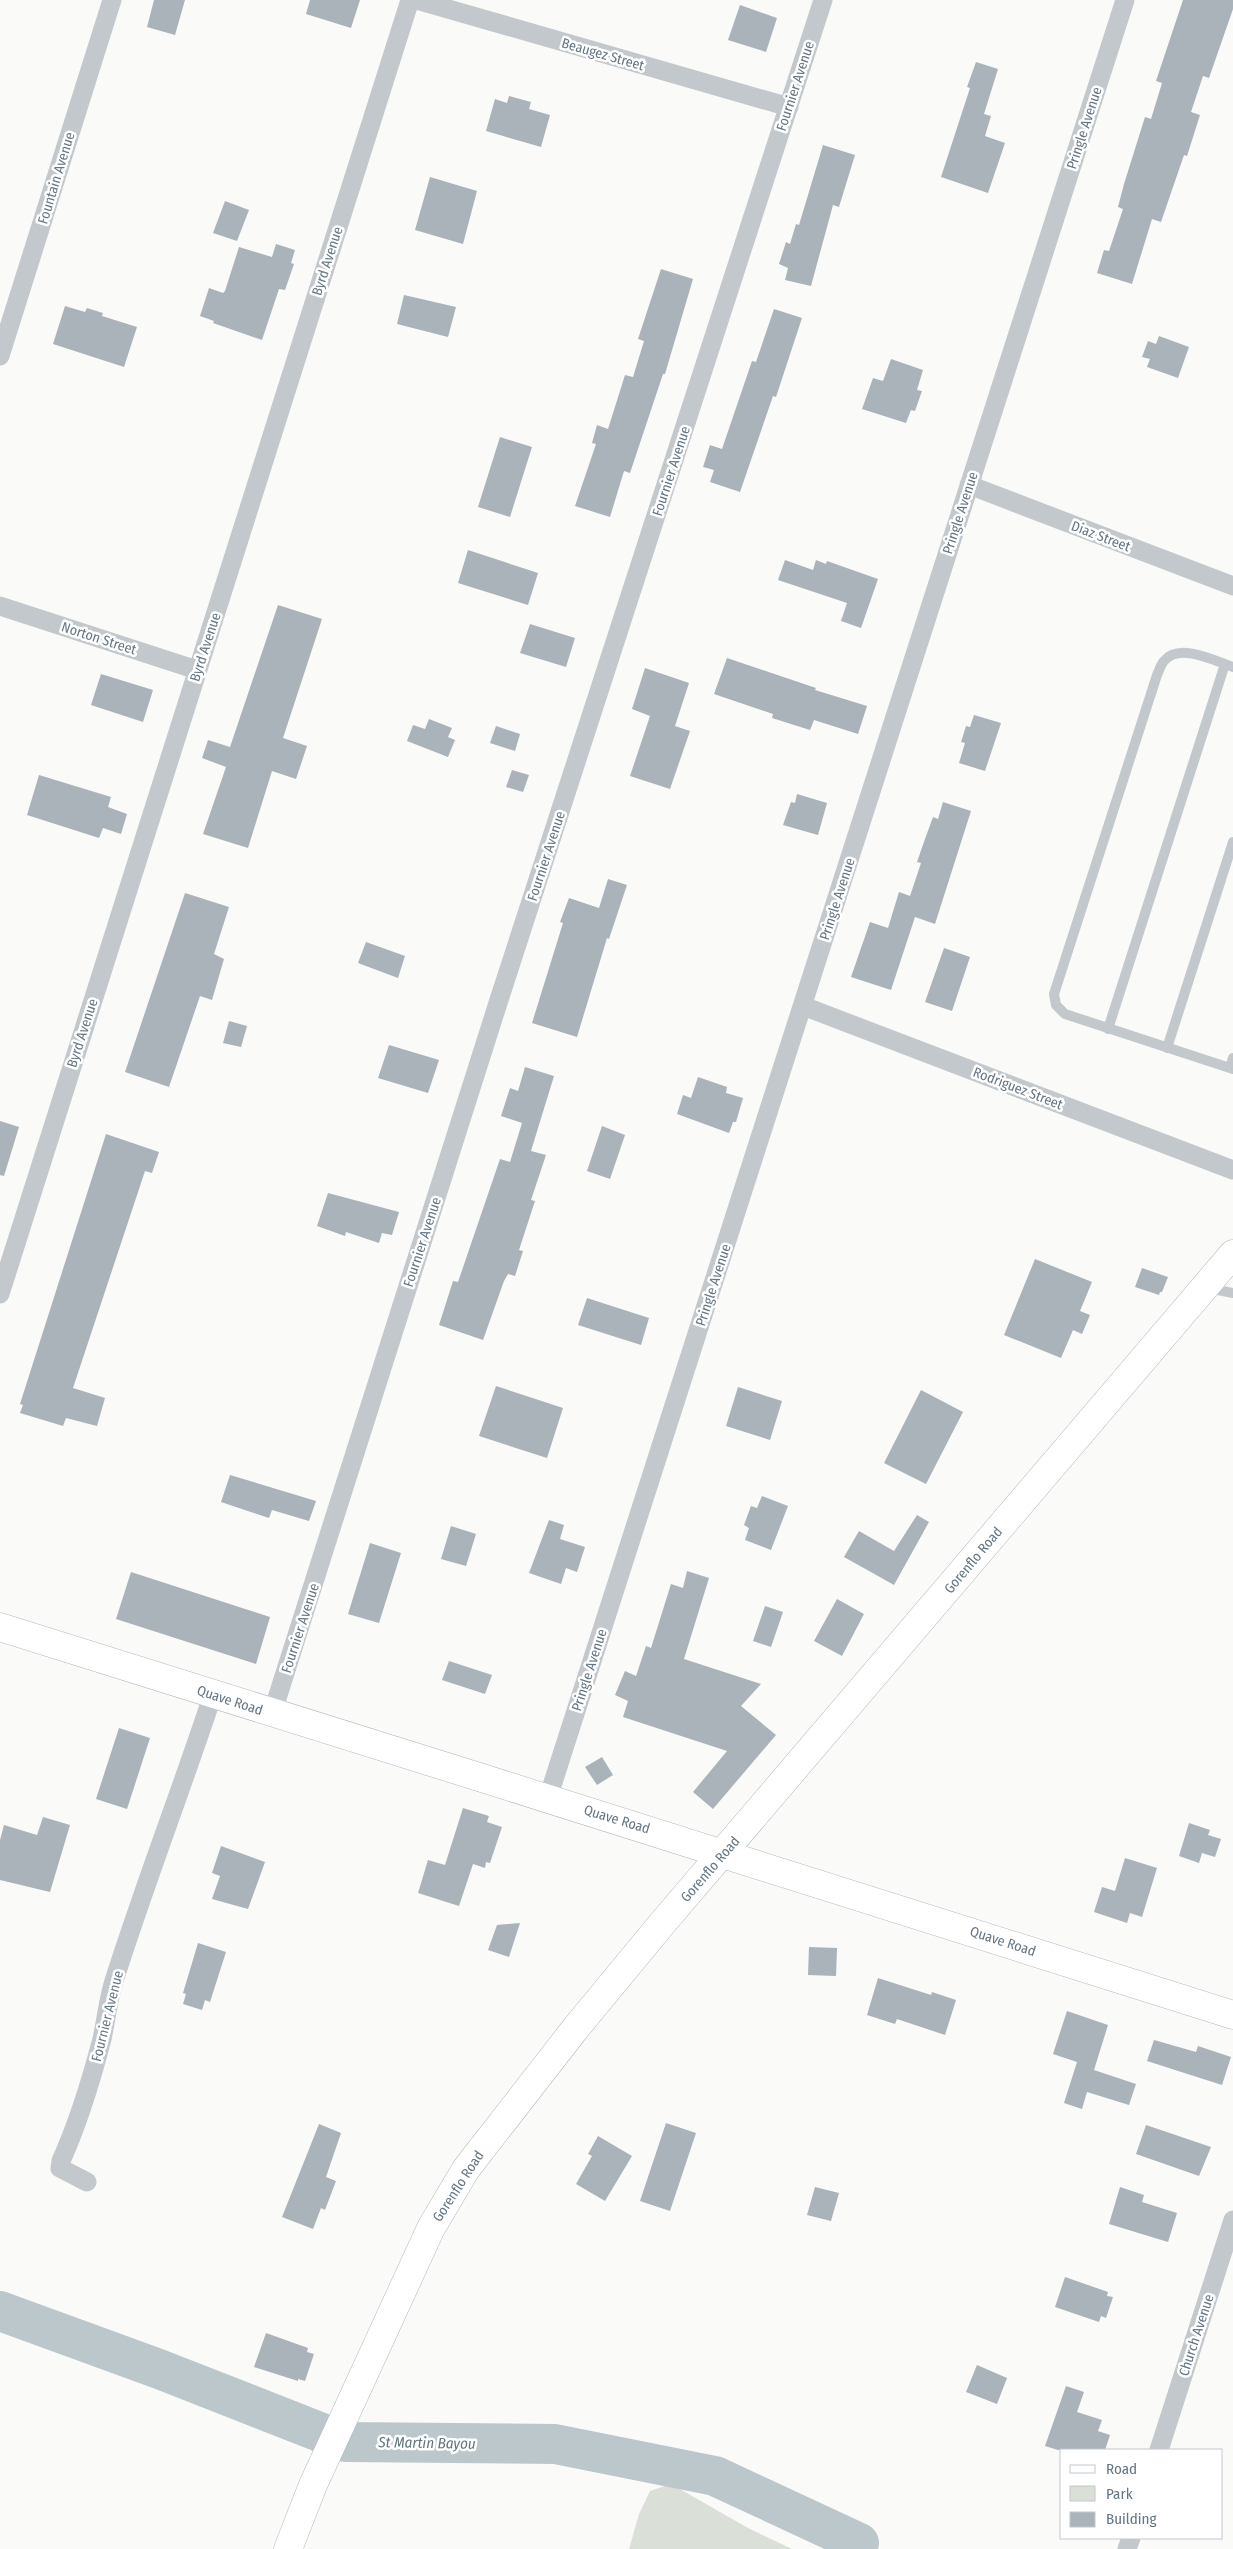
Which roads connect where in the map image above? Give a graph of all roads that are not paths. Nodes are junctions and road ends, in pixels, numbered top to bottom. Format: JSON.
{"nodes":[{"id":1,"x":112,"y":0,"type":"edge"},
{"id":2,"x":410,"y":0,"type":"edge"},
{"id":3,"x":417,"y":0,"type":"edge"},
{"id":4,"x":823,"y":0,"type":"edge"},
{"id":5,"x":1125,"y":0,"type":"edge"},
{"id":6,"x":788,"y":107,"type":"junction"},
{"id":7,"x":0,"y":356,"type":"edge"},
{"id":8,"x":969,"y":486,"type":"junction"},
{"id":9,"x":1233,"y":586,"type":"edge"},
{"id":10,"x":0,"y":606,"type":"edge"},
{"id":11,"x":1229,"y":665,"type":"edge"},
{"id":12,"x":197,"y":670,"type":"junction"},
{"id":13,"x":1233,"y":842,"type":"edge"},
{"id":14,"x":803,"y":1006,"type":"junction"},
{"id":15,"x":1108,"y":1029,"type":"junction"},
{"id":16,"x":1167,"y":1048,"type":"junction"},
{"id":17,"x":1232,"y":1065,"type":"edge"},
{"id":18,"x":1233,"y":1170,"type":"edge"},
{"id":19,"x":1233,"y":1254,"type":"edge"},
{"id":20,"x":1205,"y":1287,"type":"junction"},
{"id":21,"x":0,"y":1294,"type":"edge"},
{"id":22,"x":1233,"y":1294,"type":"edge"},
{"id":23,"x":0,"y":1627,"type":"edge"},
{"id":24,"x":213,"y":1694,"type":"junction"},
{"id":25,"x":272,"y":1714,"type":"junction"},
{"id":26,"x":548,"y":1798,"type":"junction"},
{"id":27,"x":725,"y":1852,"type":"junction"},
{"id":28,"x":1233,"y":2015,"type":"edge"},
{"id":29,"x":87,"y":2182,"type":"dead end"},
{"id":30,"x":1233,"y":2220,"type":"edge"},
{"id":31,"x":1159,"y":2449,"type":"edge"},
{"id":32,"x":288,"y":2549,"type":"edge"}],
"edges":[{"from":1,"to":7,"type":"street","name":"Fountain Avenue"},
{"from":2,"to":12,"type":"street","name":"Byrd Avenue"},
{"from":3,"to":6,"type":"street","name":"Beaugez Street"},
{"from":4,"to":6,"type":"street","name":"Fournier Avenue"},
{"from":5,"to":8,"type":"street","name":"Pringle Avenue"},
{"from":6,"to":25,"type":"street","name":"Fournier Avenue"},
{"from":8,"to":9,"type":"street","name":"Diaz Street"},
{"from":8,"to":14,"type":"street","name":"Pringle Avenue"},
{"from":10,"to":12,"type":"street","name":"Norton Street"},
{"from":11,"to":15,"type":"lane"},
{"from":11,"to":15,"type":"lane"},
{"from":12,"to":21,"type":"street","name":"Byrd Avenue"},
{"from":13,"to":16,"type":"lane"},
{"from":14,"to":18,"type":"street","name":"Rodriguez Street"},
{"from":14,"to":26,"type":"street","name":"Pringle Avenue"},
{"from":15,"to":16,"type":"lane"},
{"from":16,"to":17,"type":"lane"},
{"from":19,"to":20,"type":"main road","name":"Gorenflo Road"},
{"from":20,"to":22,"type":"lane"},
{"from":20,"to":27,"type":"main road","name":"Gorenflo Road"},
{"from":23,"to":24,"type":"main road","name":"Quave Road"},
{"from":24,"to":25,"type":"main road","name":"Quave Road"},
{"from":24,"to":29,"type":"street","name":"Fournier Avenue"},
{"from":25,"to":26,"type":"main road","name":"Quave Road"},
{"from":26,"to":27,"type":"main road","name":"Quave Road"},
{"from":27,"to":28,"type":"main road","name":"Quave Road"},
{"from":27,"to":32,"type":"main road","name":"Gorenflo Road"},
{"from":30,"to":31,"type":"street","name":"Church Avenue"}]}
